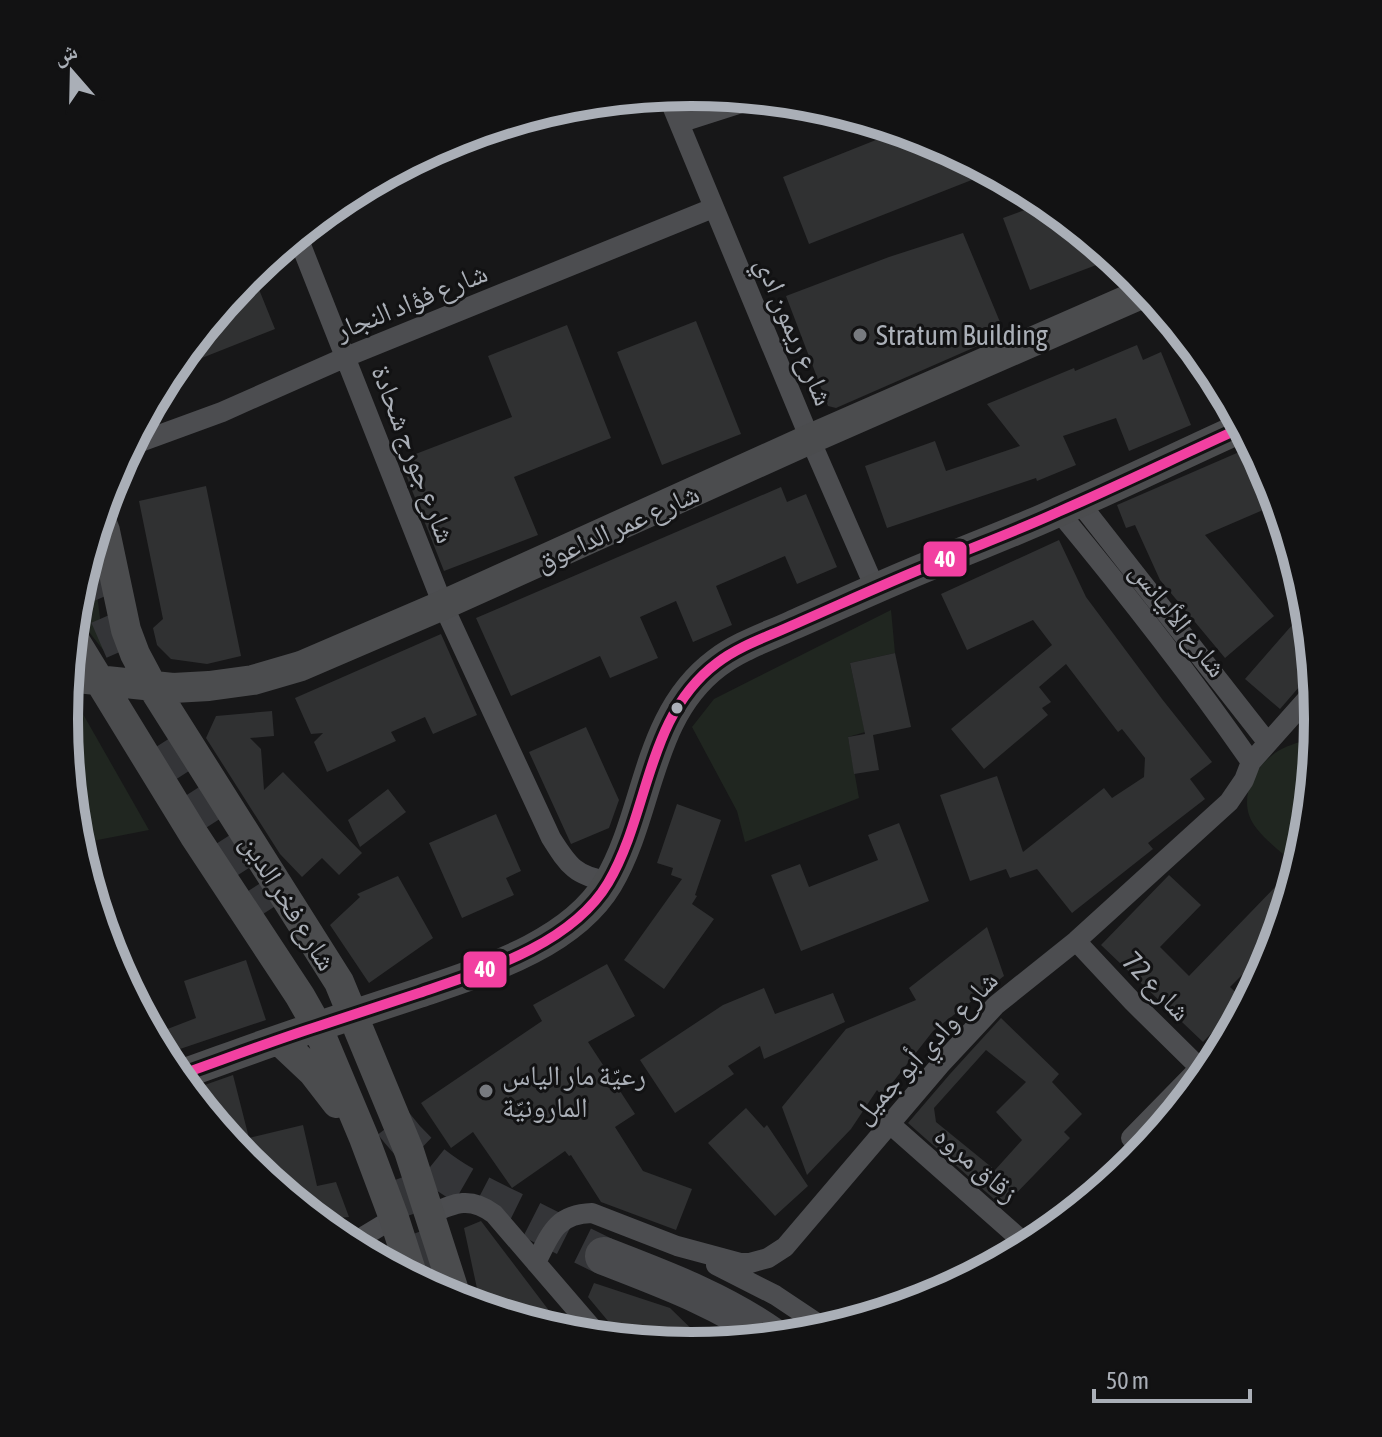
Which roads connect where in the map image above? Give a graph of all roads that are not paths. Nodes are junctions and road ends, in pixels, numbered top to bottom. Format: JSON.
{"nodes":[{"id":1,"x":672,"y":106,"type":"edge"},
{"id":2,"x":729,"y":107,"type":"edge"},
{"id":3,"x":679,"y":123,"type":"junction"},
{"id":4,"x":713,"y":208,"type":"junction"},
{"id":5,"x":301,"y":246,"type":"edge"},
{"id":6,"x":1135,"y":297,"type":"edge"},
{"id":7,"x":346,"y":357,"type":"junction"},
{"id":8,"x":1233,"y":432,"type":"edge"},
{"id":9,"x":810,"y":439,"type":"junction"},
{"id":10,"x":145,"y":440,"type":"edge"},
{"id":11,"x":1069,"y":507,"type":"junction"},
{"id":12,"x":105,"y":539,"type":"edge"},
{"id":13,"x":875,"y":588,"type":"junction"},
{"id":14,"x":443,"y":605,"type":"junction"},
{"id":15,"x":82,"y":651,"type":"edge"},
{"id":16,"x":79,"y":678,"type":"edge"},
{"id":17,"x":100,"y":680,"type":"junction"},
{"id":18,"x":152,"y":686,"type":"junction"},
{"id":19,"x":1304,"y":703,"type":"edge"},
{"id":20,"x":1268,"y":743,"type":"junction"},
{"id":21,"x":1251,"y":762,"type":"junction"},
{"id":22,"x":609,"y":881,"type":"junction"},
{"id":23,"x":1076,"y":941,"type":"junction"},
{"id":24,"x":354,"y":1015,"type":"junction"},
{"id":25,"x":317,"y":1026,"type":"junction"},
{"id":26,"x":279,"y":1040,"type":"junction"},
{"id":27,"x":1197,"y":1065,"type":"edge"},
{"id":28,"x":190,"y":1071,"type":"edge"},
{"id":29,"x":1179,"y":1089,"type":"edge"},
{"id":30,"x":890,"y":1124,"type":"junction"},
{"id":31,"x":364,"y":1138,"type":"junction"},
{"id":32,"x":1131,"y":1138,"type":"dead end"},
{"id":33,"x":430,"y":1214,"type":"junction"},
{"id":34,"x":394,"y":1218,"type":"junction"},
{"id":35,"x":364,"y":1236,"type":"edge"},
{"id":36,"x":1017,"y":1237,"type":"edge"},
{"id":37,"x":677,"y":1246,"type":"junction"},
{"id":38,"x":604,"y":1256,"type":"tunnel mouth"},
{"id":39,"x":408,"y":1262,"type":"edge"},
{"id":40,"x":536,"y":1263,"type":"junction"},
{"id":41,"x":452,"y":1283,"type":"edge"},
{"id":42,"x":812,"y":1320,"type":"edge"},
{"id":43,"x":587,"y":1322,"type":"edge"},
{"id":44,"x":758,"y":1327,"type":"edge"}],
"edges":[{"from":1,"to":3,"type":"street","name":"شارع ريمون ادي"},
{"from":2,"to":3,"type":"street"},
{"from":3,"to":4,"type":"street","name":"شارع ريمون ادي"},
{"from":4,"to":7,"type":"street","name":"شارع فؤاد النجار"},
{"from":4,"to":9,"type":"street","name":"شارع ريمون ادي"},
{"from":5,"to":7,"type":"street","name":"شارع جورج شحادة"},
{"from":6,"to":9,"type":"street","name":"شارع عمر الداعوق"},
{"from":7,"to":10,"type":"street","name":"شارع فؤاد النجار"},
{"from":7,"to":14,"type":"street","name":"شارع جورج شحادة"},
{"from":8,"to":11,"type":"street"},
{"from":9,"to":13,"type":"street","name":"شارع ريمون ادي"},
{"from":9,"to":14,"type":"street","name":"شارع عمر الداعوق"},
{"from":11,"to":13,"type":"street"},
{"from":11,"to":20,"type":"street","name":"شارع الأليانس"},
{"from":11,"to":21,"type":"street","name":"شارع الأليانس"},
{"from":12,"to":18,"type":"street","name":"شارع فخر الدين"},
{"from":13,"to":22,"type":"street"},
{"from":14,"to":18,"type":"street","name":"شارع عمر الداعوق"},
{"from":14,"to":22,"type":"street","name":"شارع جورج شحادة"},
{"from":15,"to":17,"type":"street","name":"شارع فخر الدين"},
{"from":16,"to":17,"type":"street","name":"شارع عمر الداعوق"},
{"from":17,"to":18,"type":"street","name":"شارع عمر الداعوق"},
{"from":17,"to":25,"type":"street","name":"شارع فخر الدين"},
{"from":18,"to":24,"type":"street","name":"شارع فخر الدين"},
{"from":19,"to":20,"type":"street","name":"شارع وادي أبو جميل"},
{"from":20,"to":21,"type":"street","name":"شارع وادي أبو جميل"},
{"from":21,"to":23,"type":"street","name":"شارع وادي أبو جميل"},
{"from":22,"to":24,"type":"street"},
{"from":23,"to":27,"type":"street","name":"شارع 72"},
{"from":23,"to":30,"type":"street","name":"شارع وادي أبو جميل"},
{"from":24,"to":25,"type":"street"},
{"from":24,"to":33,"type":"street","name":"شارع فخر الدين"},
{"from":25,"to":26,"type":"street"},
{"from":25,"to":31,"type":"street","name":"شارع فخر الدين"},
{"from":26,"to":28,"type":"street"},
{"from":26,"to":31,"type":"street"},
{"from":29,"to":32,"type":"street"},
{"from":30,"to":36,"type":"street","name":"زقاق مروه"},
{"from":30,"to":37,"type":"street","name":"شارع وادي أبو جميل"},
{"from":31,"to":34,"type":"street","name":"شارع فخر الدين"},
{"from":33,"to":40,"type":"street"},
{"from":33,"to":41,"type":"street","name":"شارع فخر الدين"},
{"from":34,"to":35,"type":"street"},
{"from":34,"to":39,"type":"street","name":"شارع فخر الدين"},
{"from":37,"to":40,"type":"street","name":"شارع وادي أبو جميل"},
{"from":37,"to":42,"type":"street"},
{"from":38,"to":44,"type":"highway"},
{"from":40,"to":43,"type":"street"}]}
